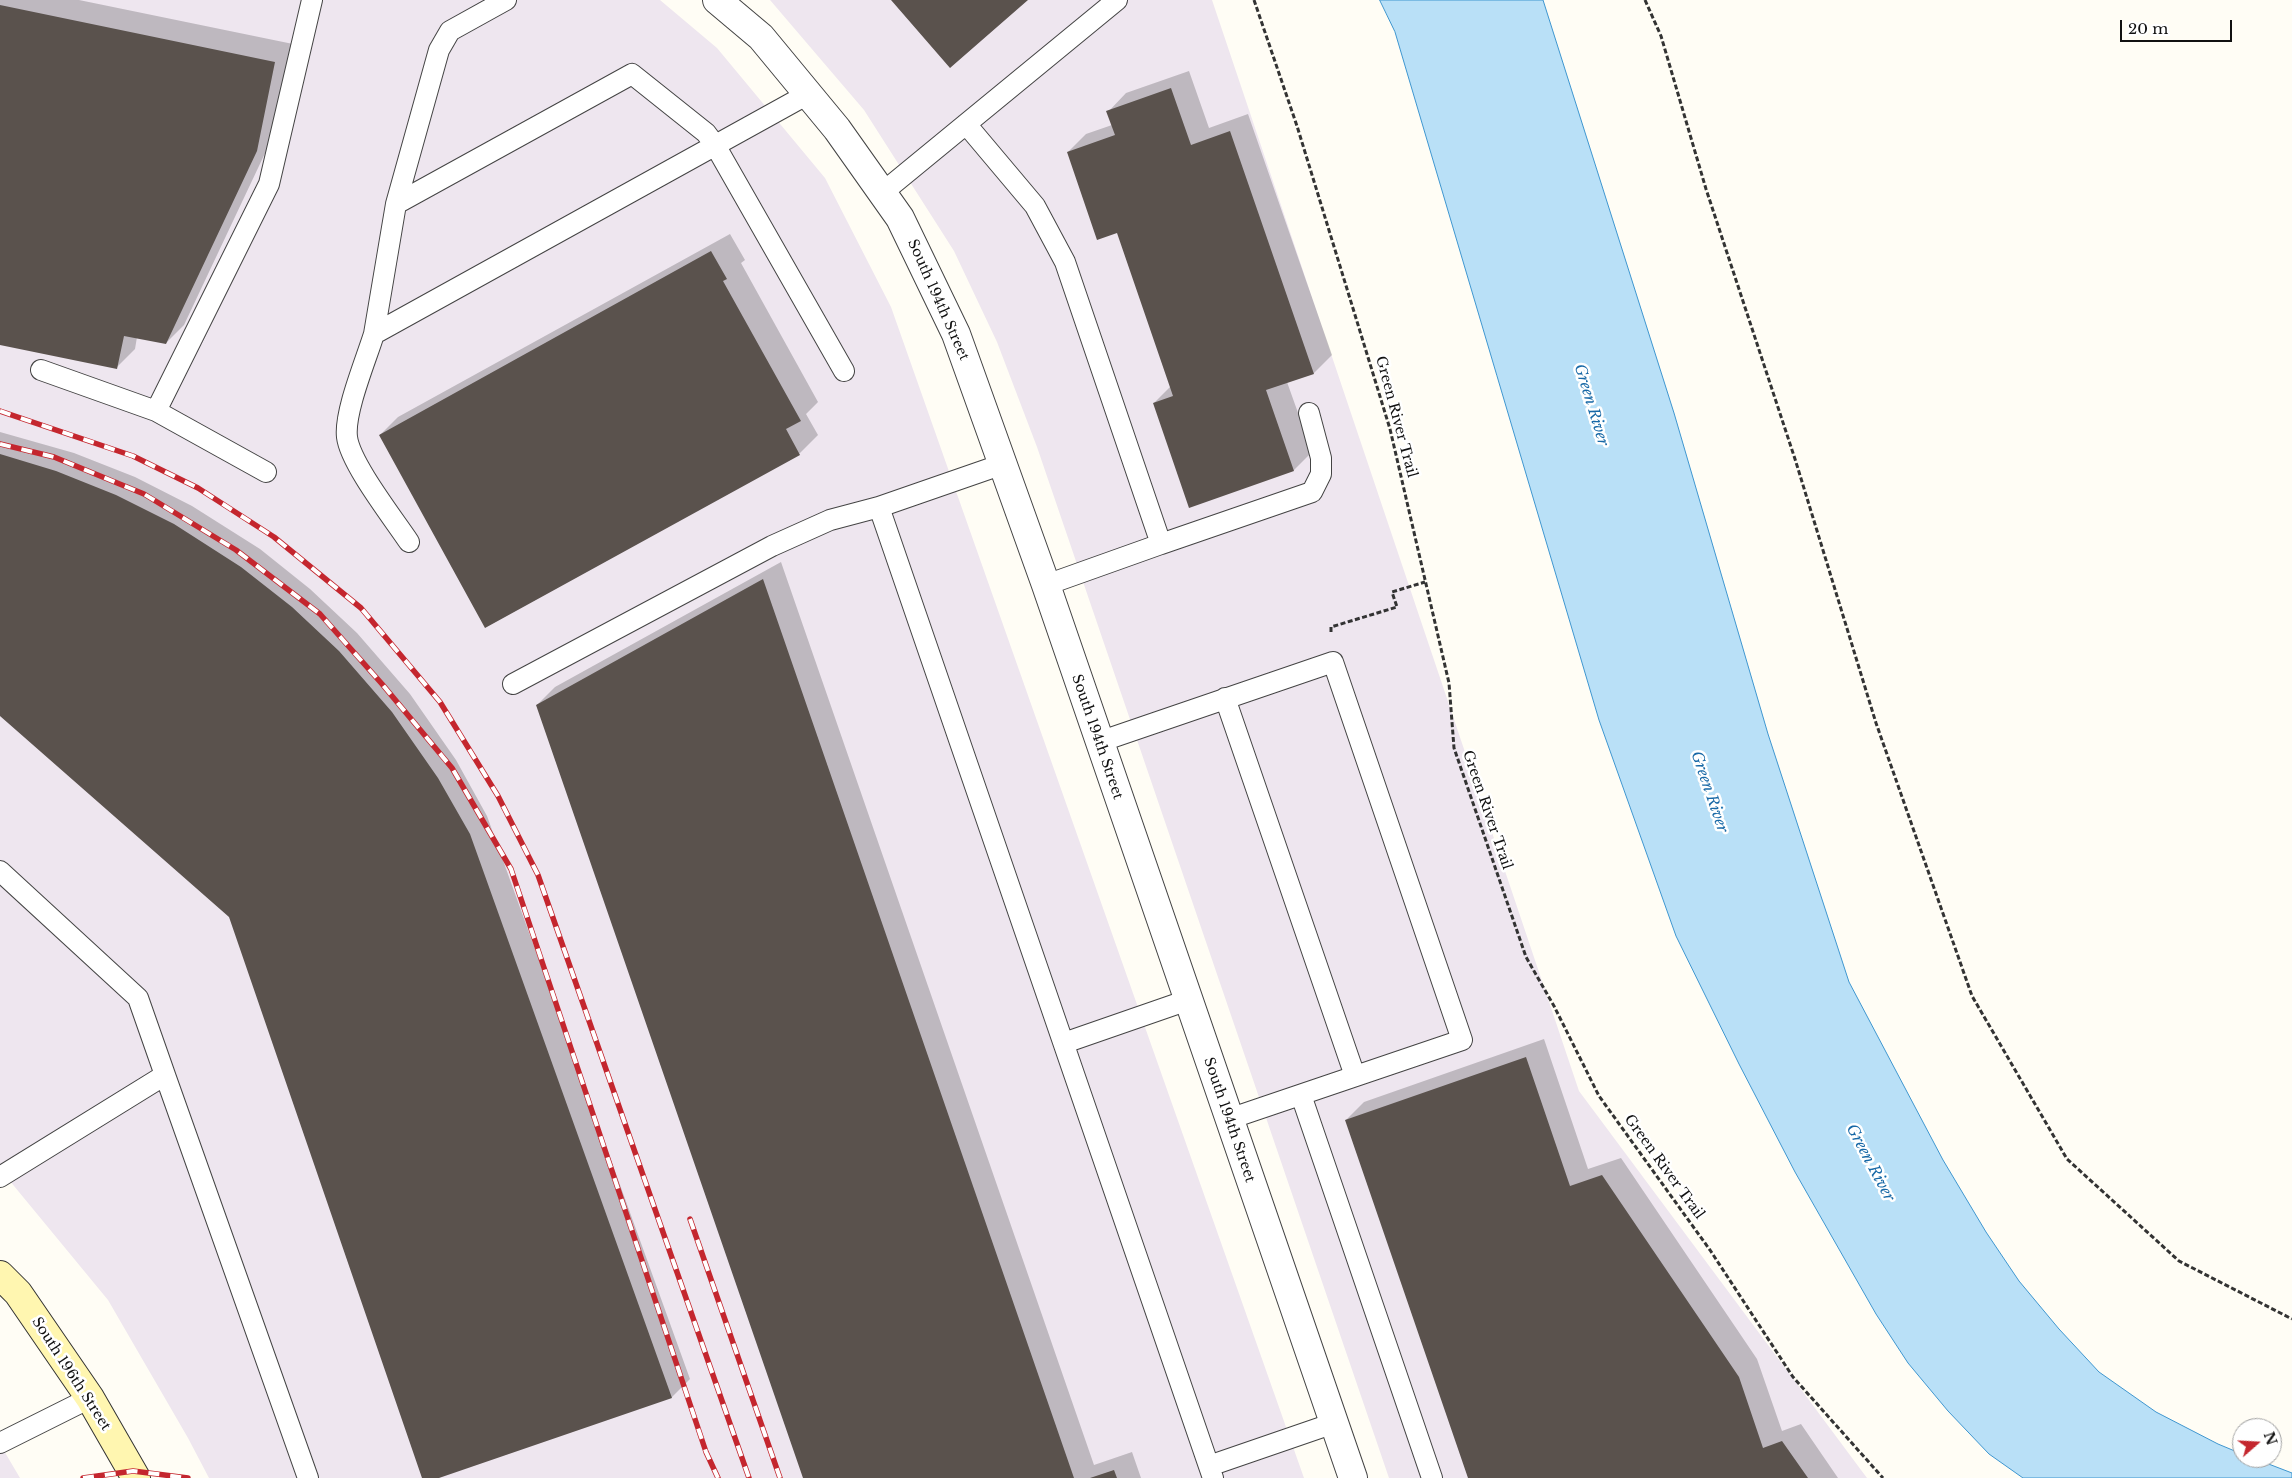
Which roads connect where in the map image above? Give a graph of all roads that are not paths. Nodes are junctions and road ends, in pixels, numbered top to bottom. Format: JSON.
{"nodes":[{"id":1,"x":312,"y":0,"type":"edge"},
{"id":2,"x":506,"y":0,"type":"edge"},
{"id":3,"x":717,"y":0,"type":"edge"},
{"id":4,"x":1117,"y":0,"type":"edge"},
{"id":5,"x":808,"y":94,"type":"junction"},
{"id":6,"x":966,"y":124,"type":"junction"},
{"id":7,"x":715,"y":145,"type":"junction"},
{"id":8,"x":882,"y":193,"type":"junction"},
{"id":9,"x":396,"y":204,"type":"junction"},
{"id":10,"x":374,"y":334,"type":"junction"},
{"id":11,"x":41,"y":370,"type":"dead end"},
{"id":12,"x":844,"y":371,"type":"dead end"},
{"id":13,"x":156,"y":411,"type":"junction"},
{"id":14,"x":1309,"y":413,"type":"dead end"},
{"id":15,"x":1003,"y":464,"type":"junction"},
{"id":16,"x":266,"y":472,"type":"dead end"},
{"id":17,"x":879,"y":507,"type":"junction"},
{"id":18,"x":408,"y":542,"type":"dead end"},
{"id":19,"x":1161,"y":544,"type":"junction"},
{"id":20,"x":1046,"y":585,"type":"junction"},
{"id":21,"x":513,"y":684,"type":"dead end"},
{"id":22,"x":1225,"y":698,"type":"junction"},
{"id":23,"x":1099,"y":742,"type":"junction"},
{"id":24,"x":0,"y":871,"type":"edge"},
{"id":25,"x":1188,"y":1000,"type":"junction"},
{"id":26,"x":1064,"y":1043,"type":"junction"},
{"id":27,"x":165,"y":1075,"type":"junction"},
{"id":28,"x":1355,"y":1076,"type":"junction"},
{"id":29,"x":1300,"y":1095,"type":"junction"},
{"id":30,"x":1229,"y":1120,"type":"junction"},
{"id":31,"x":0,"y":1177,"type":"edge"},
{"id":32,"x":0,"y":1275,"type":"edge"},
{"id":33,"x":90,"y":1398,"type":"junction"},
{"id":34,"x":1334,"y":1423,"type":"junction"},
{"id":35,"x":0,"y":1443,"type":"edge"},
{"id":36,"x":1211,"y":1472,"type":"edge"},
{"id":37,"x":136,"y":1478,"type":"edge"},
{"id":38,"x":308,"y":1478,"type":"edge"},
{"id":39,"x":1353,"y":1478,"type":"edge"},
{"id":40,"x":1432,"y":1478,"type":"edge"}],
"edges":[{"from":1,"to":13,"type":"lane"},
{"from":2,"to":9,"type":"lane"},
{"from":3,"to":5,"type":"street","name":"South 194th Street"},
{"from":4,"to":6,"type":"lane"},
{"from":5,"to":7,"type":"lane"},
{"from":5,"to":8,"type":"street","name":"South 194th Street"},
{"from":6,"to":8,"type":"lane"},
{"from":6,"to":19,"type":"lane"},
{"from":7,"to":9,"type":"lane"},
{"from":7,"to":10,"type":"lane"},
{"from":7,"to":12,"type":"lane"},
{"from":8,"to":15,"type":"street","name":"South 194th Street"},
{"from":9,"to":10,"type":"lane"},
{"from":10,"to":18,"type":"lane"},
{"from":11,"to":13,"type":"lane"},
{"from":13,"to":16,"type":"lane"},
{"from":14,"to":19,"type":"lane"},
{"from":15,"to":17,"type":"lane"},
{"from":15,"to":20,"type":"street","name":"South 194th Street"},
{"from":17,"to":21,"type":"lane"},
{"from":17,"to":26,"type":"lane"},
{"from":19,"to":20,"type":"lane"},
{"from":20,"to":23,"type":"street","name":"South 194th Street"},
{"from":22,"to":23,"type":"lane"},
{"from":22,"to":28,"type":"lane"},
{"from":22,"to":28,"type":"lane"},
{"from":23,"to":25,"type":"street","name":"South 194th Street"},
{"from":24,"to":27,"type":"lane"},
{"from":25,"to":26,"type":"lane"},
{"from":25,"to":30,"type":"street","name":"South 194th Street"},
{"from":26,"to":36,"type":"lane"},
{"from":27,"to":31,"type":"lane"},
{"from":27,"to":38,"type":"lane"},
{"from":28,"to":29,"type":"lane"},
{"from":29,"to":30,"type":"lane"},
{"from":29,"to":40,"type":"lane"},
{"from":30,"to":34,"type":"street","name":"South 194th Street"},
{"from":32,"to":33,"type":"main road","name":"South 196th Street"},
{"from":33,"to":35,"type":"lane"},
{"from":33,"to":37,"type":"main road","name":"South 196th Street"},
{"from":34,"to":36,"type":"lane"},
{"from":34,"to":39,"type":"street","name":"South 194th Street"}]}
